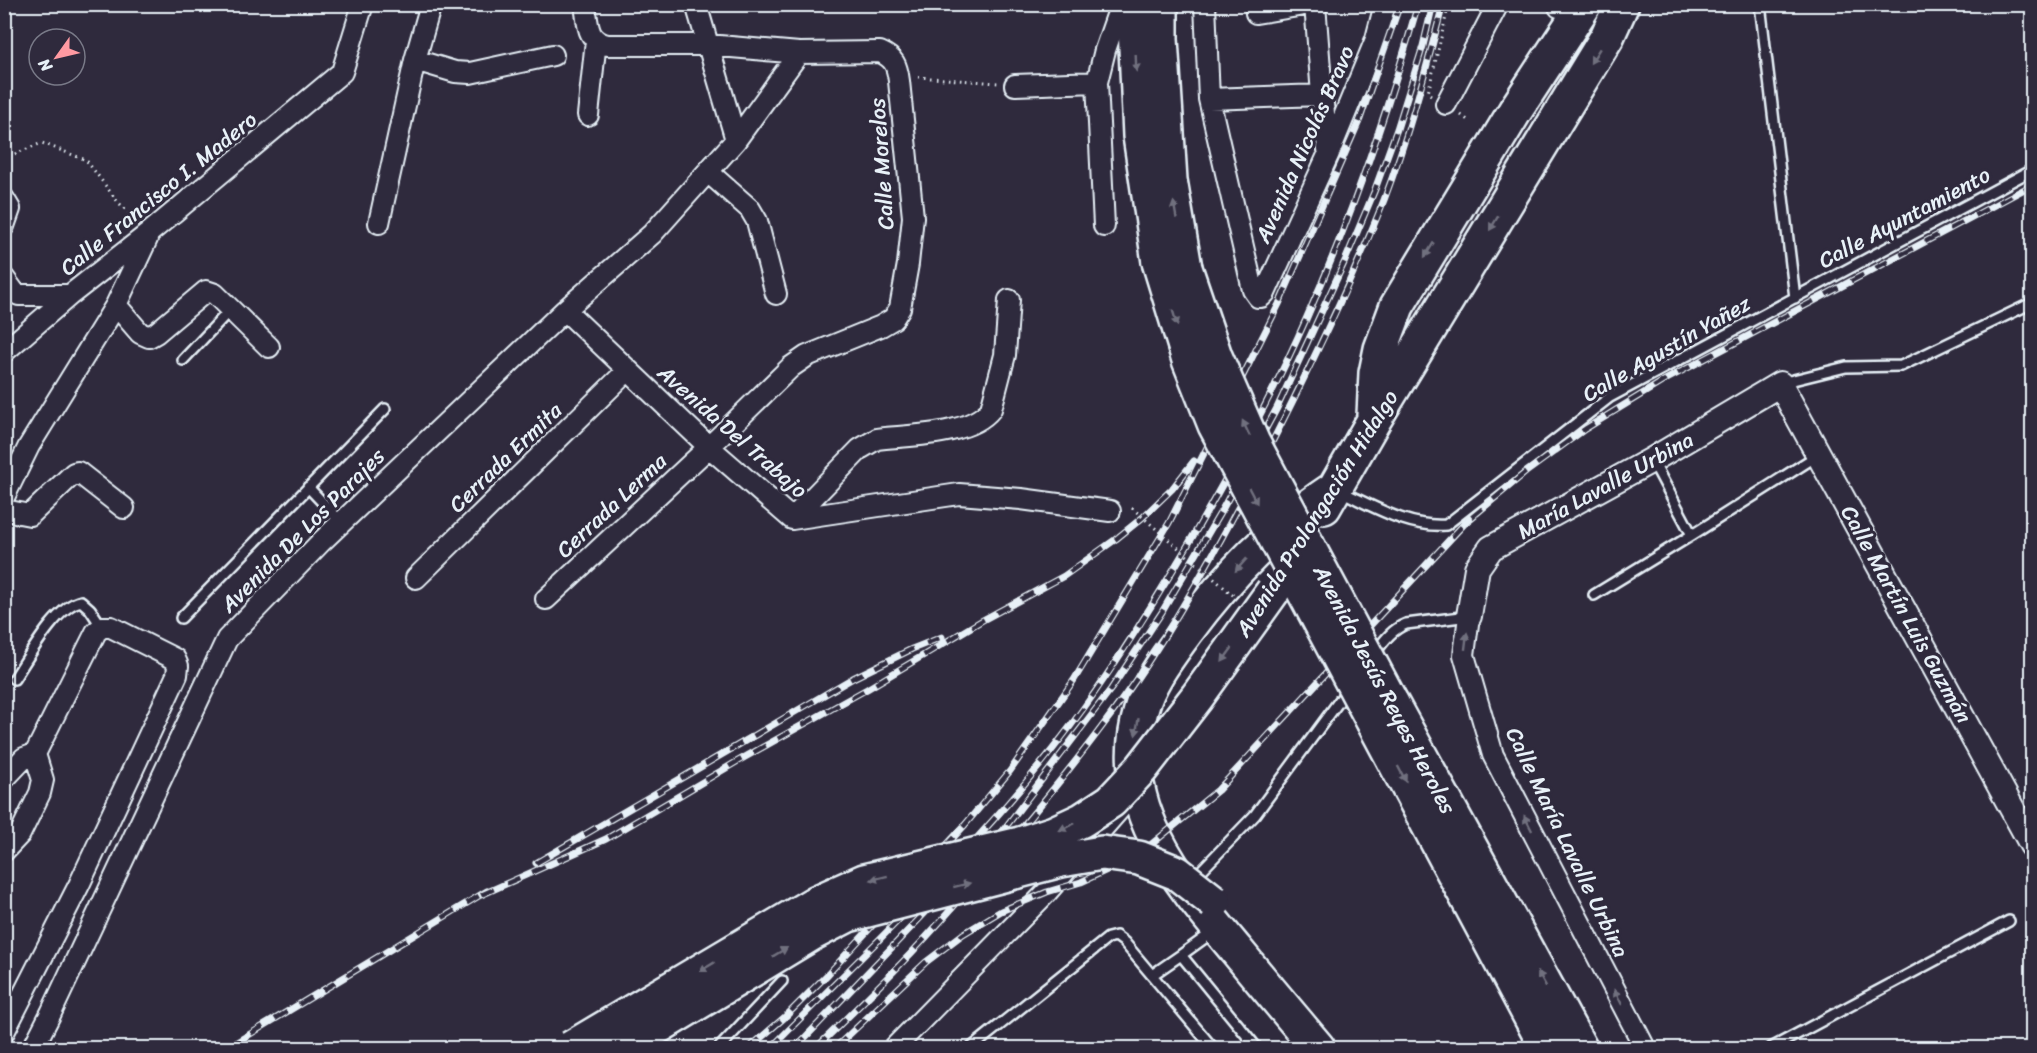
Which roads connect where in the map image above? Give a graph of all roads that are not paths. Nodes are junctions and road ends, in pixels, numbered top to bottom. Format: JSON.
{"nodes":[{"id":1,"x":363,"y":4,"type":"edge"},
{"id":2,"x":430,"y":4,"type":"edge"},
{"id":3,"x":585,"y":4,"type":"edge"},
{"id":4,"x":696,"y":4,"type":"edge"},
{"id":5,"x":1121,"y":4,"type":"edge"},
{"id":6,"x":1134,"y":4,"type":"edge"},
{"id":7,"x":1161,"y":4,"type":"edge"},
{"id":8,"x":1205,"y":4,"type":"edge"},
{"id":9,"x":1310,"y":4,"type":"edge"},
{"id":10,"x":1315,"y":4,"type":"edge"},
{"id":11,"x":1385,"y":4,"type":"edge"},
{"id":12,"x":1498,"y":4,"type":"edge"},
{"id":13,"x":1622,"y":4,"type":"edge"},
{"id":14,"x":1760,"y":4,"type":"edge"},
{"id":15,"x":1568,"y":5,"type":"edge"},
{"id":16,"x":1256,"y":13,"type":"dead end"},
{"id":17,"x":596,"y":40,"type":"junction"},
{"id":18,"x":708,"y":45,"type":"junction"},
{"id":19,"x":799,"y":53,"type":"junction"},
{"id":20,"x":553,"y":55,"type":"dead end"},
{"id":21,"x":415,"y":60,"type":"junction"},
{"id":22,"x":1097,"y":82,"type":"junction"},
{"id":23,"x":1015,"y":85,"type":"road end"},
{"id":24,"x":1322,"y":95,"type":"junction"},
{"id":25,"x":1209,"y":99,"type":"junction"},
{"id":26,"x":1446,"y":104,"type":"dead end"},
{"id":27,"x":588,"y":116,"type":"dead end"},
{"id":28,"x":736,"y":140,"type":"junction"},
{"id":29,"x":1329,"y":153,"type":"junction"},
{"id":30,"x":2032,"y":170,"type":"edge"},
{"id":31,"x":708,"y":172,"type":"junction"},
{"id":32,"x":4,"y":200,"type":"edge"},
{"id":33,"x":379,"y":223,"type":"dead end"},
{"id":34,"x":4,"y":226,"type":"edge"},
{"id":35,"x":1104,"y":226,"type":"dead end"},
{"id":36,"x":149,"y":233,"type":"junction"},
{"id":37,"x":1172,"y":265,"type":"junction"},
{"id":38,"x":4,"y":279,"type":"edge"},
{"id":39,"x":776,"y":294,"type":"dead end"},
{"id":40,"x":70,"y":295,"type":"junction"},
{"id":41,"x":1795,"y":298,"type":"junction"},
{"id":42,"x":1009,"y":300,"type":"dead end"},
{"id":43,"x":2032,"y":303,"type":"edge"},
{"id":44,"x":116,"y":305,"type":"junction"},
{"id":45,"x":231,"y":309,"type":"junction"},
{"id":46,"x":565,"y":310,"type":"junction"},
{"id":47,"x":269,"y":347,"type":"dead end"},
{"id":48,"x":4,"y":352,"type":"edge"},
{"id":49,"x":183,"y":360,"type":"dead end"},
{"id":50,"x":628,"y":370,"type":"junction"},
{"id":51,"x":1780,"y":384,"type":"junction"},
{"id":52,"x":386,"y":409,"type":"dead end"},
{"id":53,"x":1374,"y":420,"type":"junction"},
{"id":54,"x":709,"y":447,"type":"junction"},
{"id":55,"x":1820,"y":454,"type":"junction"},
{"id":56,"x":1652,"y":460,"type":"junction"},
{"id":57,"x":308,"y":487,"type":"junction"},
{"id":58,"x":1335,"y":488,"type":"junction"},
{"id":59,"x":4,"y":497,"type":"edge"},
{"id":60,"x":124,"y":508,"type":"dead end"},
{"id":61,"x":4,"y":510,"type":"edge"},
{"id":62,"x":1110,"y":511,"type":"dead end"},
{"id":63,"x":792,"y":519,"type":"junction"},
{"id":64,"x":342,"y":523,"type":"junction"},
{"id":65,"x":1692,"y":535,"type":"junction"},
{"id":66,"x":416,"y":578,"type":"dead end"},
{"id":67,"x":1594,"y":595,"type":"dead end"},
{"id":68,"x":546,"y":599,"type":"dead end"},
{"id":69,"x":1469,"y":616,"type":"junction"},
{"id":70,"x":180,"y":618,"type":"dead end"},
{"id":71,"x":102,"y":627,"type":"junction"},
{"id":72,"x":14,"y":679,"type":"dead end"},
{"id":73,"x":1383,"y":712,"type":"junction"},
{"id":74,"x":35,"y":754,"type":"junction"},
{"id":75,"x":4,"y":779,"type":"edge"},
{"id":76,"x":1138,"y":788,"type":"junction"},
{"id":77,"x":2032,"y":845,"type":"edge"},
{"id":78,"x":4,"y":851,"type":"edge"},
{"id":79,"x":1185,"y":888,"type":"junction"},
{"id":80,"x":1216,"y":915,"type":"junction"},
{"id":81,"x":2009,"y":921,"type":"dead end"},
{"id":82,"x":1181,"y":955,"type":"junction"},
{"id":83,"x":1152,"y":975,"type":"junction"},
{"id":84,"x":782,"y":981,"type":"dead end"},
{"id":85,"x":4,"y":1032,"type":"edge"},
{"id":86,"x":33,"y":1048,"type":"edge"},
{"id":87,"x":572,"y":1048,"type":"edge"},
{"id":88,"x":623,"y":1048,"type":"edge"},
{"id":89,"x":719,"y":1048,"type":"edge"},
{"id":90,"x":894,"y":1048,"type":"edge"},
{"id":91,"x":970,"y":1048,"type":"edge"},
{"id":92,"x":1213,"y":1048,"type":"edge"},
{"id":93,"x":1257,"y":1048,"type":"edge"},
{"id":94,"x":1318,"y":1048,"type":"edge"},
{"id":95,"x":1338,"y":1048,"type":"edge"},
{"id":96,"x":1547,"y":1048,"type":"edge"},
{"id":97,"x":1580,"y":1048,"type":"edge"},
{"id":98,"x":1645,"y":1048,"type":"edge"},
{"id":99,"x":1771,"y":1048,"type":"edge"}],
"edges":[{"from":1,"to":36,"type":"street","name":"Calle Francisco I. Madero"},
{"from":2,"to":21,"type":"street"},
{"from":3,"to":17,"type":"street"},
{"from":4,"to":18,"type":"street"},
{"from":5,"to":22,"type":"street"},
{"from":6,"to":37,"type":"highway","name":"Avenida Jesús Reyes Heroles","one_way":true},
{"from":37,"to":7,"type":"highway","name":"Avenida Jesús Reyes Heroles","one_way":true},
{"from":8,"to":25,"type":"street"},
{"from":9,"to":16,"type":"street"},
{"from":10,"to":24,"type":"street"},
{"from":11,"to":29,"type":"street","name":"Avenida Nicolás Bravo"},
{"from":12,"to":26,"type":"street"},
{"from":13,"to":53,"type":"highway","name":"Avenida Prolongación Hidalgo","one_way":true},
{"from":14,"to":41,"type":"lane"},
{"from":15,"to":53,"type":"highway","one_way":true},
{"from":17,"to":18,"type":"street"},
{"from":17,"to":27,"type":"street"},
{"from":18,"to":19,"type":"street"},
{"from":18,"to":28,"type":"street"},
{"from":19,"to":28,"type":"street"},
{"from":19,"to":54,"type":"street","name":"Calle Morelos"},
{"from":20,"to":21,"type":"street"},
{"from":21,"to":33,"type":"street"},
{"from":22,"to":23,"type":"street"},
{"from":22,"to":35,"type":"street"},
{"from":24,"to":25,"type":"street"},
{"from":24,"to":29,"type":"street"},
{"from":25,"to":29,"type":"street","name":"Avenida Nicolás Bravo"},
{"from":28,"to":31,"type":"street","name":"Avenida De Los Parajes"},
{"from":30,"to":41,"type":"lane","name":"Calle Ayuntamiento"},
{"from":31,"to":39,"type":"street"},
{"from":31,"to":46,"type":"street","name":"Avenida De Los Parajes"},
{"from":32,"to":34,"type":"street"},
{"from":36,"to":40,"type":"street","name":"Calle Francisco I. Madero"},
{"from":36,"to":44,"type":"street"},
{"from":37,"to":73,"type":"highway","name":"Avenida Jesús Reyes Heroles","bridge":true},
{"from":38,"to":40,"type":"street"},
{"from":40,"to":48,"type":"street","name":"Calle Francisco I. Madero"},
{"from":41,"to":58,"type":"lane","name":"Calle Agustín Yañez"},
{"from":42,"to":63,"type":"street"},
{"from":43,"to":51,"type":"lane"},
{"from":44,"to":45,"type":"street"},
{"from":44,"to":59,"type":"street"},
{"from":45,"to":47,"type":"street"},
{"from":45,"to":49,"type":"lane"},
{"from":46,"to":50,"type":"street","name":"Avenida Del Trabajo"},
{"from":46,"to":64,"type":"street","name":"Avenida De Los Parajes"},
{"from":50,"to":54,"type":"street","name":"Avenida Del Trabajo"},
{"from":50,"to":66,"type":"street","name":"Cerrada Ermita"},
{"from":51,"to":55,"type":"street","name":"Calle Martín Luis Guzmán"},
{"from":51,"to":56,"type":"street","name":"María Lavalle Urbina"},
{"from":52,"to":57,"type":"lane"},
{"from":53,"to":58,"type":"highway","name":"Avenida Prolongación Hidalgo"},
{"from":54,"to":63,"type":"street","name":"Avenida Del Trabajo"},
{"from":54,"to":68,"type":"street","name":"Cerrada Lerma"},
{"from":55,"to":65,"type":"lane"},
{"from":55,"to":77,"type":"street","name":"Calle Martín Luis Guzmán"},
{"from":56,"to":65,"type":"lane"},
{"from":56,"to":69,"type":"street","name":"María Lavalle Urbina"},
{"from":57,"to":64,"type":"lane"},
{"from":57,"to":70,"type":"lane"},
{"from":58,"to":76,"type":"highway","one_way":true},
{"from":58,"to":87,"type":"highway","name":"Avenida Prolongación Hidalgo","one_way":true,"bridge":true},
{"from":60,"to":61,"type":"street"},
{"from":62,"to":63,"type":"street","name":"Avenida Del Trabajo"},
{"from":64,"to":86,"type":"street","name":"Avenida De Los Parajes"},
{"from":65,"to":67,"type":"lane"},
{"from":69,"to":79,"type":"lane"},
{"from":98,"to":69,"type":"street","name":"Calle María Lavalle Urbina","one_way":true},
{"from":71,"to":72,"type":"lane"},
{"from":71,"to":74,"type":"street"},
{"from":71,"to":85,"type":"street"},
{"from":73,"to":96,"type":"highway","name":"Avenida Jesús Reyes Heroles","one_way":true},
{"from":97,"to":73,"type":"highway","name":"Avenida Jesús Reyes Heroles","one_way":true},
{"from":74,"to":75,"type":"street"},
{"from":74,"to":78,"type":"street"},
{"from":76,"to":79,"type":"highway"},
{"from":76,"to":90,"type":"street"},
{"from":79,"to":80,"type":"highway"},
{"from":80,"to":82,"type":"lane"},
{"from":88,"to":80,"type":"highway","one_way":true,"bridge":true},
{"from":80,"to":94,"type":"highway"},
{"from":80,"to":95,"type":"highway"},
{"from":81,"to":99,"type":"lane"},
{"from":82,"to":83,"type":"lane"},
{"from":82,"to":93,"type":"lane"},
{"from":83,"to":91,"type":"lane"},
{"from":83,"to":92,"type":"lane"},
{"from":84,"to":89,"type":"lane"}]}
